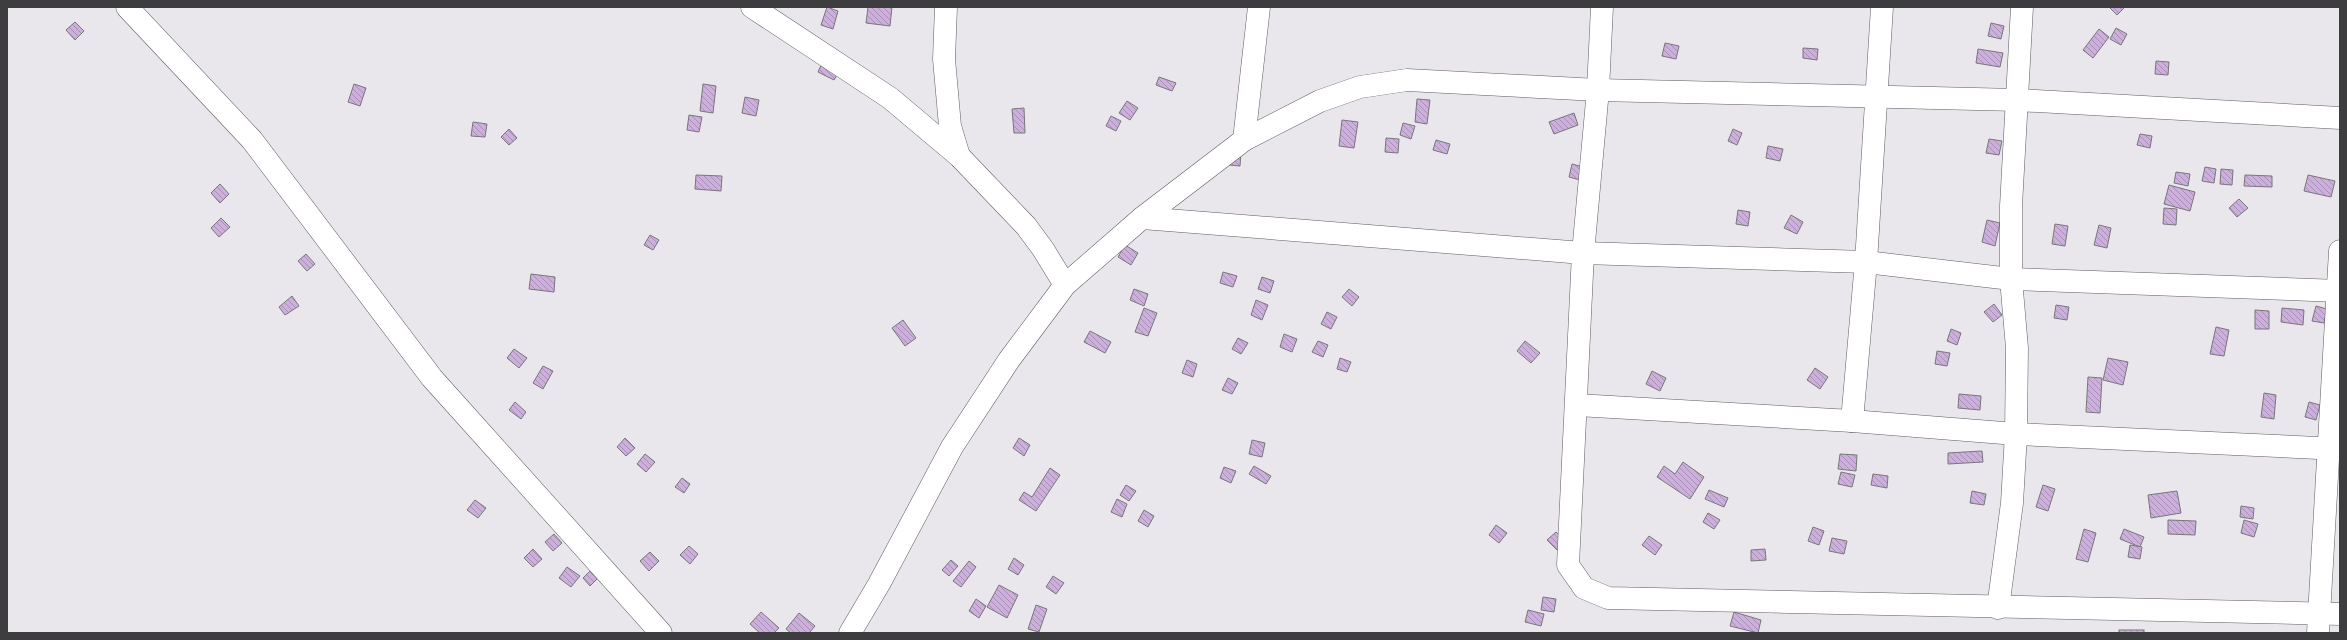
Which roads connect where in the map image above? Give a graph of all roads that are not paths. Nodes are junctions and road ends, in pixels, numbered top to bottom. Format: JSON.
{"nodes":[{"id":1,"x":127,"y":7,"type":"edge"},
{"id":2,"x":752,"y":7,"type":"edge"},
{"id":3,"x":946,"y":7,"type":"edge"},
{"id":4,"x":1259,"y":7,"type":"edge"},
{"id":5,"x":1602,"y":7,"type":"edge"},
{"id":6,"x":1882,"y":7,"type":"edge"},
{"id":7,"x":2022,"y":7,"type":"edge"},
{"id":8,"x":1598,"y":90,"type":"junction"},
{"id":9,"x":1876,"y":97,"type":"junction"},
{"id":10,"x":2017,"y":100,"type":"junction"},
{"id":11,"x":2340,"y":118,"type":"edge"},
{"id":12,"x":1244,"y":140,"type":"junction"},
{"id":13,"x":959,"y":156,"type":"junction"},
{"id":14,"x":1142,"y":218,"type":"junction"},
{"id":15,"x":2340,"y":251,"type":"edge"},
{"id":16,"x":1583,"y":253,"type":"junction"},
{"id":17,"x":1866,"y":262,"type":"junction"},
{"id":18,"x":2011,"y":279,"type":"junction"},
{"id":19,"x":1065,"y":286,"type":"junction"},
{"id":20,"x":2339,"y":291,"type":"edge"},
{"id":21,"x":1577,"y":404,"type":"junction"},
{"id":22,"x":1852,"y":421,"type":"junction"},
{"id":23,"x":2016,"y":434,"type":"junction"},
{"id":24,"x":2334,"y":449,"type":"edge"},
{"id":25,"x":1998,"y":608,"type":"junction"},
{"id":26,"x":2340,"y":614,"type":"edge"},
{"id":27,"x":2318,"y":623,"type":"edge"},
{"id":28,"x":661,"y":633,"type":"edge"},
{"id":29,"x":850,"y":633,"type":"edge"}],
"edges":[{"from":1,"to":28,"type":"street"},
{"from":2,"to":13,"type":"street"},
{"from":3,"to":13,"type":"street"},
{"from":4,"to":12,"type":"street"},
{"from":5,"to":8,"type":"street"},
{"from":6,"to":9,"type":"street"},
{"from":7,"to":10,"type":"street"},
{"from":8,"to":9,"type":"street"},
{"from":8,"to":12,"type":"street"},
{"from":8,"to":16,"type":"street"},
{"from":9,"to":10,"type":"street"},
{"from":9,"to":17,"type":"street"},
{"from":10,"to":11,"type":"street"},
{"from":10,"to":18,"type":"street"},
{"from":12,"to":14,"type":"street"},
{"from":13,"to":19,"type":"street"},
{"from":14,"to":16,"type":"street"},
{"from":14,"to":19,"type":"street"},
{"from":15,"to":20,"type":"street"},
{"from":16,"to":17,"type":"street"},
{"from":16,"to":21,"type":"street"},
{"from":17,"to":18,"type":"street"},
{"from":17,"to":22,"type":"street"},
{"from":18,"to":20,"type":"street"},
{"from":18,"to":23,"type":"street"},
{"from":19,"to":29,"type":"street"},
{"from":20,"to":24,"type":"street"},
{"from":21,"to":22,"type":"street"},
{"from":21,"to":25,"type":"street"},
{"from":22,"to":23,"type":"street"},
{"from":23,"to":24,"type":"street"},
{"from":23,"to":25,"type":"street"},
{"from":24,"to":27,"type":"street"},
{"from":25,"to":27,"type":"street"},
{"from":26,"to":27,"type":"street"}]}
